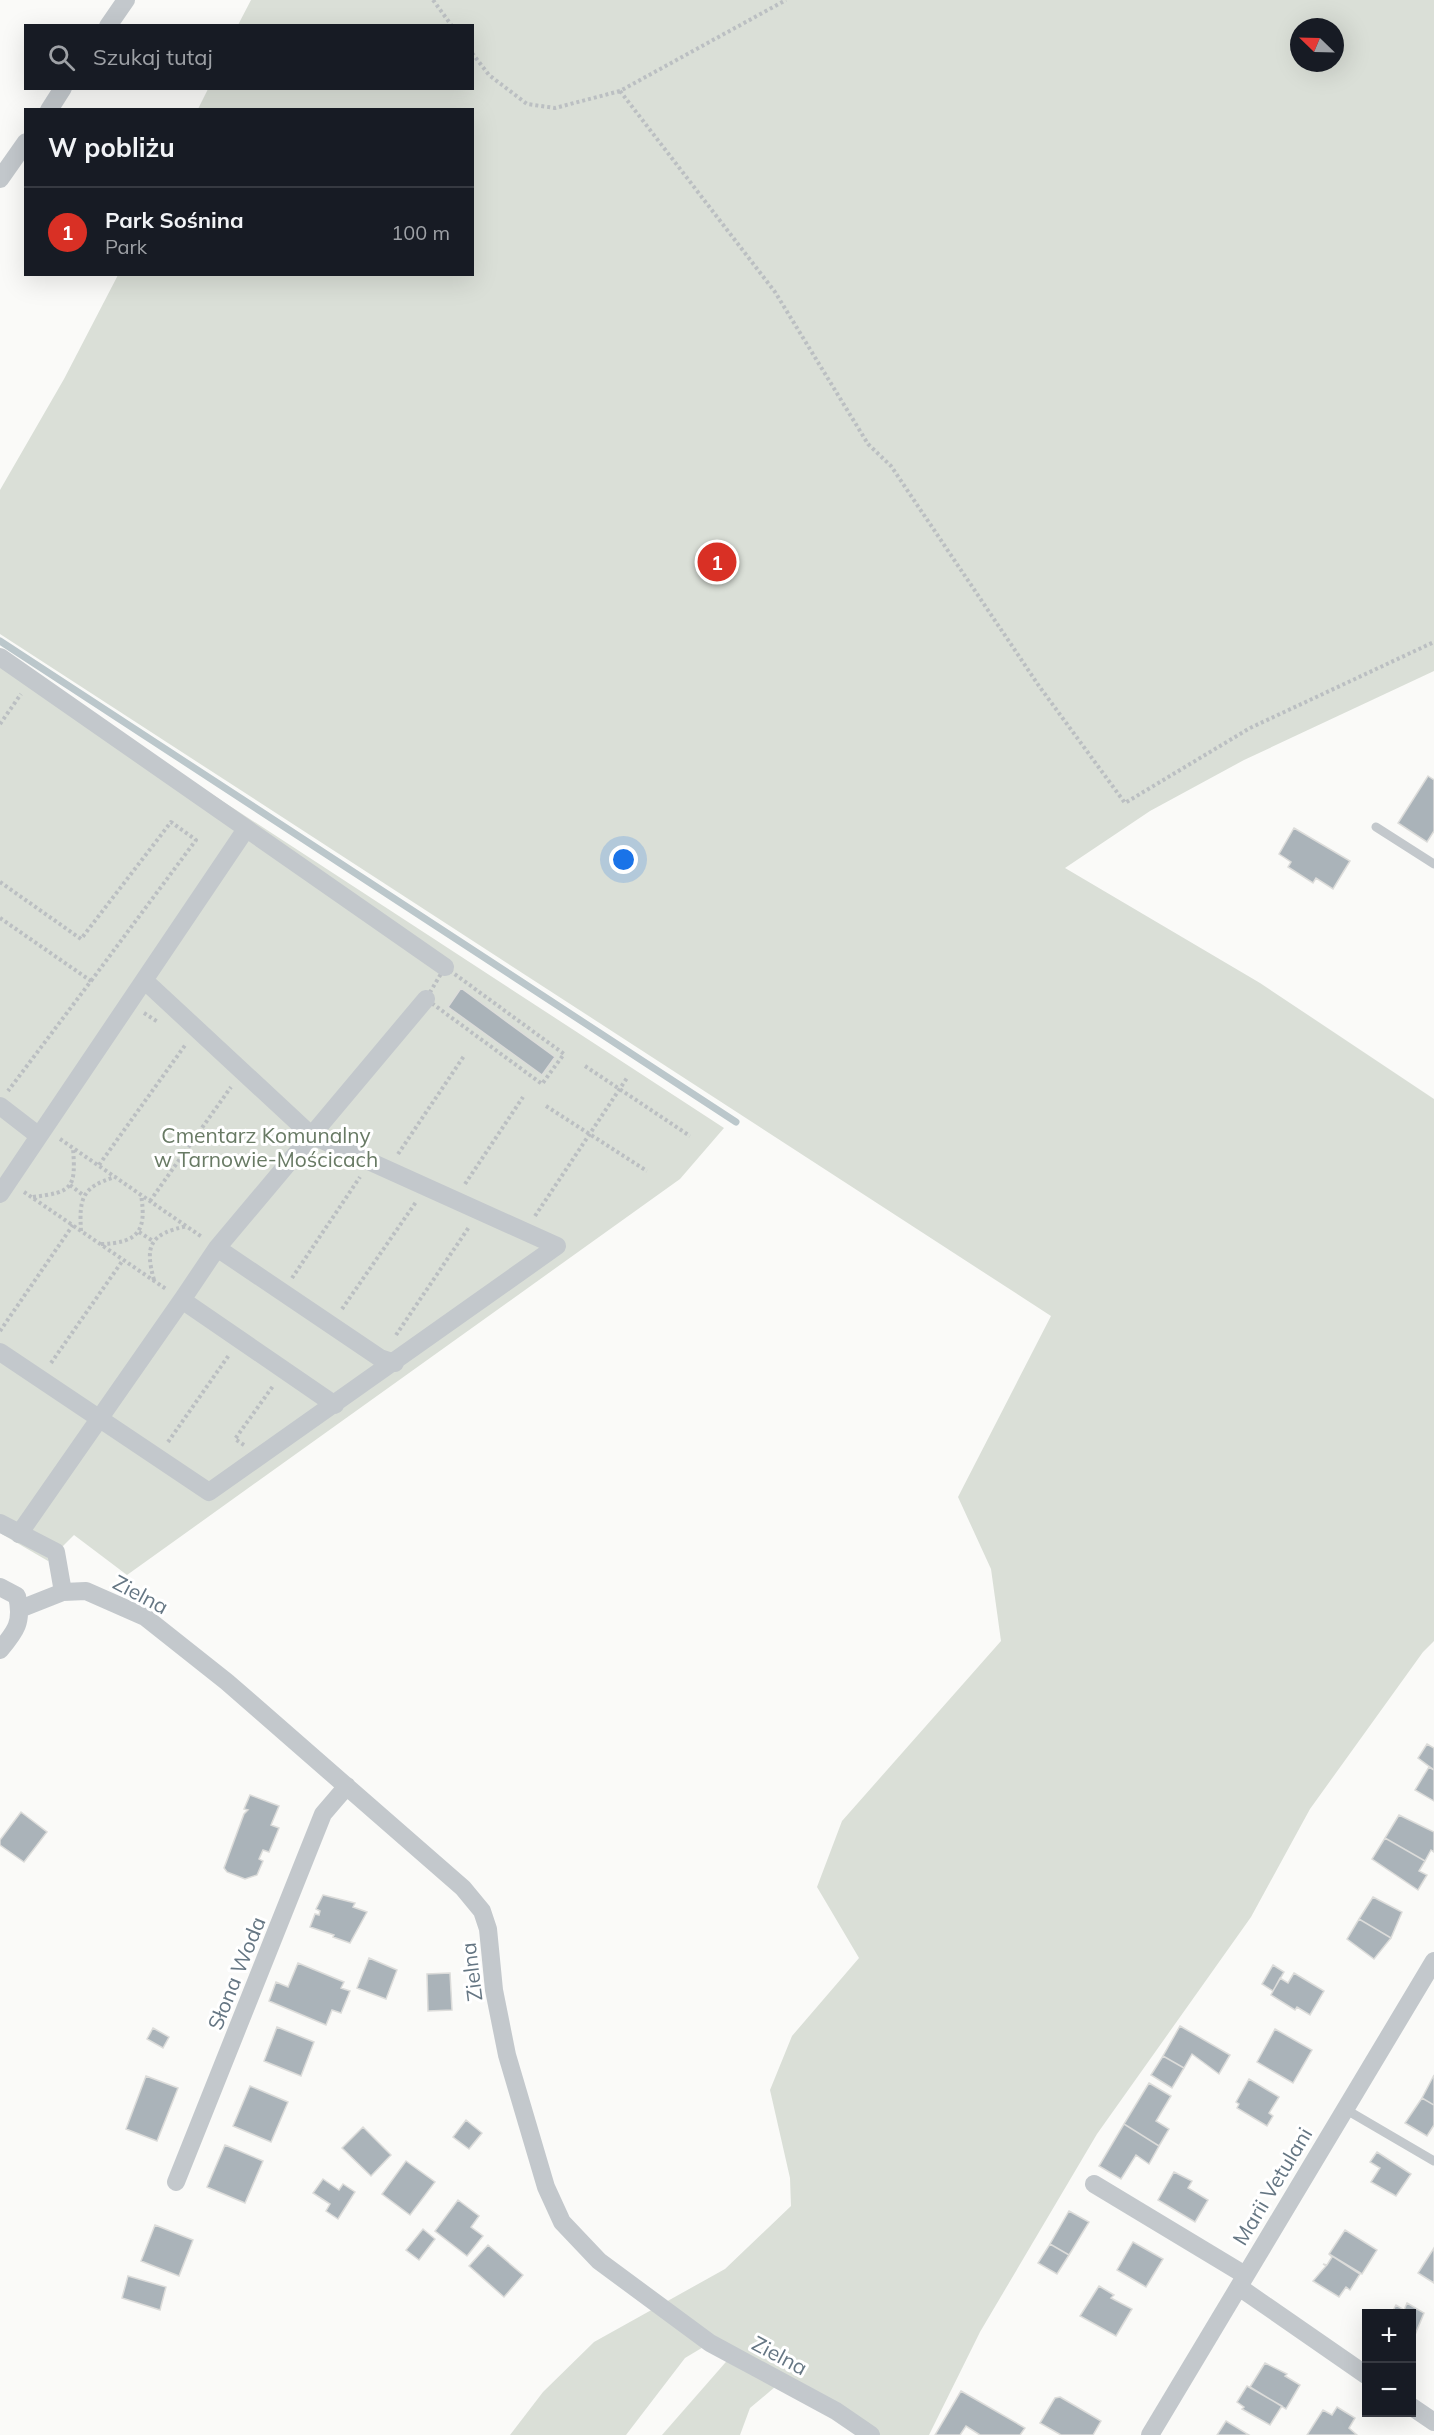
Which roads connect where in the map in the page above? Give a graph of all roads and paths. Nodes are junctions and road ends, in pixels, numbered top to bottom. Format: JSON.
{"nodes":[{"id":1,"x":126,"y":0,"type":"edge"},
{"id":2,"x":433,"y":0,"type":"edge"},
{"id":3,"x":786,"y":0,"type":"edge"},
{"id":4,"x":109,"y":24,"type":"edge"},
{"id":5,"x":451,"y":24,"type":"edge"},
{"id":6,"x":474,"y":56,"type":"edge"},
{"id":7,"x":62,"y":90,"type":"edge"},
{"id":8,"x":620,"y":91,"type":"junction"},
{"id":9,"x":50,"y":108,"type":"edge"},
{"id":10,"x":24,"y":145,"type":"edge"},
{"id":11,"x":0,"y":178,"type":"edge"},
{"id":12,"x":1434,"y":642,"type":"edge"},
{"id":13,"x":0,"y":657,"type":"edge"},
{"id":14,"x":33,"y":679,"type":"junction"},
{"id":15,"x":0,"y":724,"type":"edge"},
{"id":16,"x":1376,"y":827,"type":"dead end"},
{"id":17,"x":246,"y":829,"type":"junction"},
{"id":18,"x":1434,"y":864,"type":"edge"},
{"id":19,"x":0,"y":882,"type":"edge"},
{"id":20,"x":0,"y":918,"type":"edge"},
{"id":21,"x":445,"y":967,"type":"joint"},
{"id":22,"x":144,"y":980,"type":"junction"},
{"id":23,"x":91,"y":981,"type":"junction"},
{"id":24,"x":426,"y":999,"type":"joint"},
{"id":25,"x":196,"y":1029,"type":"junction"},
{"id":26,"x":464,"y":1056,"type":"dead end"},
{"id":27,"x":585,"y":1066,"type":"dead end"},
{"id":28,"x":242,"y":1071,"type":"junction"},
{"id":29,"x":627,"y":1078,"type":"dead end"},
{"id":30,"x":620,"y":1089,"type":"junction"},
{"id":31,"x":523,"y":1097,"type":"dead end"},
{"id":32,"x":3,"y":1099,"type":"edge"},
{"id":33,"x":546,"y":1106,"type":"dead end"},
{"id":34,"x":42,"y":1132,"type":"junction"},
{"id":35,"x":590,"y":1134,"type":"junction"},
{"id":36,"x":311,"y":1135,"type":"junction"},
{"id":37,"x":690,"y":1136,"type":"dead end"},
{"id":38,"x":73,"y":1148,"type":"junction"},
{"id":39,"x":370,"y":1161,"type":"junction"},
{"id":40,"x":99,"y":1165,"type":"junction"},
{"id":41,"x":388,"y":1170,"type":"junction"},
{"id":42,"x":646,"y":1171,"type":"dead end"},
{"id":43,"x":116,"y":1177,"type":"junction"},
{"id":44,"x":70,"y":1185,"type":"junction"},
{"id":45,"x":427,"y":1187,"type":"junction"},
{"id":46,"x":3,"y":1188,"type":"edge"},
{"id":47,"x":83,"y":1195,"type":"junction"},
{"id":48,"x":141,"y":1195,"type":"junction"},
{"id":49,"x":32,"y":1197,"type":"junction"},
{"id":50,"x":454,"y":1199,"type":"junction"},
{"id":51,"x":150,"y":1201,"type":"junction"},
{"id":52,"x":480,"y":1211,"type":"junction"},
{"id":53,"x":73,"y":1225,"type":"junction"},
{"id":54,"x":187,"y":1226,"type":"junction"},
{"id":55,"x":81,"y":1231,"type":"junction"},
{"id":56,"x":139,"y":1232,"type":"junction"},
{"id":57,"x":525,"y":1232,"type":"junction"},
{"id":58,"x":153,"y":1241,"type":"junction"},
{"id":59,"x":100,"y":1244,"type":"junction"},
{"id":60,"x":217,"y":1248,"type":"junction"},
{"id":61,"x":123,"y":1260,"type":"junction"},
{"id":62,"x":154,"y":1280,"type":"junction"},
{"id":63,"x":283,"y":1291,"type":"junction"},
{"id":64,"x":182,"y":1299,"type":"junction"},
{"id":65,"x":332,"y":1325,"type":"junction"},
{"id":66,"x":0,"y":1330,"type":"edge"},
{"id":67,"x":240,"y":1339,"type":"junction"},
{"id":68,"x":0,"y":1352,"type":"edge"},
{"id":69,"x":387,"y":1361,"type":"junction"},
{"id":70,"x":284,"y":1370,"type":"junction"},
{"id":71,"x":40,"y":1378,"type":"junction"},
{"id":72,"x":335,"y":1405,"type":"junction"},
{"id":73,"x":100,"y":1420,"type":"junction"},
{"id":74,"x":260,"y":1456,"type":"junction"},
{"id":75,"x":158,"y":1457,"type":"junction"},
{"id":76,"x":0,"y":1522,"type":"edge"},
{"id":77,"x":19,"y":1534,"type":"junction"},
{"id":78,"x":0,"y":1587,"type":"edge"},
{"id":79,"x":63,"y":1592,"type":"junction"},
{"id":80,"x":20,"y":1609,"type":"junction"},
{"id":81,"x":0,"y":1650,"type":"edge"},
{"id":82,"x":347,"y":1786,"type":"junction"},
{"id":83,"x":1434,"y":1961,"type":"edge"},
{"id":84,"x":1345,"y":2109,"type":"junction"},
{"id":85,"x":1434,"y":2161,"type":"edge"},
{"id":86,"x":176,"y":2182,"type":"dead end"},
{"id":87,"x":1094,"y":2184,"type":"dead end"},
{"id":88,"x":1242,"y":2281,"type":"junction"},
{"id":89,"x":1362,"y":2372,"type":"edge"},
{"id":90,"x":1416,"y":2409,"type":"edge"},
{"id":91,"x":1434,"y":2422,"type":"edge"},
{"id":92,"x":871,"y":2435,"type":"edge"},
{"id":93,"x":1150,"y":2435,"type":"edge"}],
"edges":[{"from":1,"to":4,"type":"street"},
{"from":2,"to":5,"type":"path"},
{"from":3,"to":8,"type":"path"},
{"from":6,"to":8,"type":"path"},
{"from":7,"to":9,"type":"street"},
{"from":8,"to":12,"type":"path"},
{"from":10,"to":11,"type":"street"},
{"from":13,"to":14,"type":"street"},
{"from":14,"to":15,"type":"path"},
{"from":14,"to":17,"type":"street"},
{"from":16,"to":18,"type":"lane"},
{"from":17,"to":21,"type":"street"},
{"from":17,"to":22,"type":"street"},
{"from":19,"to":23,"type":"path"},
{"from":20,"to":23,"type":"path"},
{"from":21,"to":24,"type":"path"},
{"from":22,"to":25,"type":"street"},
{"from":22,"to":34,"type":"street"},
{"from":23,"to":32,"type":"path"},
{"from":24,"to":36,"type":"street"},
{"from":25,"to":28,"type":"street"},
{"from":25,"to":40,"type":"path"},
{"from":26,"to":41,"type":"path"},
{"from":27,"to":30,"type":"path"},
{"from":28,"to":36,"type":"street"},
{"from":28,"to":51,"type":"path"},
{"from":29,"to":30,"type":"path"},
{"from":30,"to":35,"type":"path"},
{"from":30,"to":37,"type":"path"},
{"from":31,"to":50,"type":"path"},
{"from":32,"to":34,"type":"street"},
{"from":33,"to":35,"type":"path"},
{"from":34,"to":38,"type":"path"},
{"from":34,"to":46,"type":"street"},
{"from":35,"to":42,"type":"path"},
{"from":35,"to":57,"type":"path"},
{"from":36,"to":39,"type":"street"},
{"from":36,"to":60,"type":"street"},
{"from":38,"to":40,"type":"path"},
{"from":38,"to":44,"type":"path"},
{"from":39,"to":41,"type":"street"},
{"from":39,"to":63,"type":"path"},
{"from":40,"to":43,"type":"path"},
{"from":41,"to":45,"type":"street"},
{"from":43,"to":47,"type":"path"},
{"from":43,"to":48,"type":"path"},
{"from":44,"to":47,"type":"path"},
{"from":44,"to":49,"type":"path"},
{"from":45,"to":50,"type":"street"},
{"from":45,"to":65,"type":"path"},
{"from":46,"to":49,"type":"path"},
{"from":47,"to":55,"type":"path"},
{"from":48,"to":51,"type":"path"},
{"from":48,"to":56,"type":"path"},
{"from":49,"to":53,"type":"path"},
{"from":50,"to":52,"type":"street"},
{"from":51,"to":54,"type":"path"},
{"from":52,"to":57,"type":"street"},
{"from":52,"to":69,"type":"path"},
{"from":53,"to":55,"type":"path"},
{"from":53,"to":66,"type":"path"},
{"from":54,"to":58,"type":"path"},
{"from":54,"to":60,"type":"path"},
{"from":55,"to":59,"type":"path"},
{"from":56,"to":58,"type":"path"},
{"from":56,"to":59,"type":"path"},
{"from":57,"to":69,"type":"street"},
{"from":58,"to":62,"type":"path"},
{"from":59,"to":61,"type":"path"},
{"from":60,"to":63,"type":"street"},
{"from":60,"to":64,"type":"street"},
{"from":61,"to":62,"type":"path"},
{"from":61,"to":71,"type":"path"},
{"from":62,"to":64,"type":"path"},
{"from":63,"to":65,"type":"street"},
{"from":64,"to":67,"type":"street"},
{"from":64,"to":73,"type":"street"},
{"from":65,"to":69,"type":"street"},
{"from":67,"to":70,"type":"street"},
{"from":67,"to":75,"type":"path"},
{"from":68,"to":71,"type":"street"},
{"from":69,"to":72,"type":"street"},
{"from":70,"to":72,"type":"street"},
{"from":70,"to":74,"type":"path"},
{"from":71,"to":73,"type":"street"},
{"from":72,"to":74,"type":"street"},
{"from":73,"to":75,"type":"street"},
{"from":73,"to":77,"type":"street"},
{"from":74,"to":75,"type":"street"},
{"from":76,"to":77,"type":"street"},
{"from":77,"to":79,"type":"street"},
{"from":78,"to":80,"type":"street"},
{"from":79,"to":80,"type":"street","name":"Zielna"},
{"from":79,"to":82,"type":"street","name":"Zielna"},
{"from":80,"to":81,"type":"street"},
{"from":82,"to":86,"type":"street","name":"Słona Woda"},
{"from":82,"to":92,"type":"street","name":"Zielna"},
{"from":83,"to":84,"type":"street","name":"Marii Vetulani"},
{"from":84,"to":85,"type":"lane"},
{"from":84,"to":88,"type":"street","name":"Marii Vetulani"},
{"from":87,"to":88,"type":"street"},
{"from":88,"to":89,"type":"street"},
{"from":88,"to":93,"type":"street","name":"Marii Vetulani"},
{"from":90,"to":91,"type":"street"}]}
